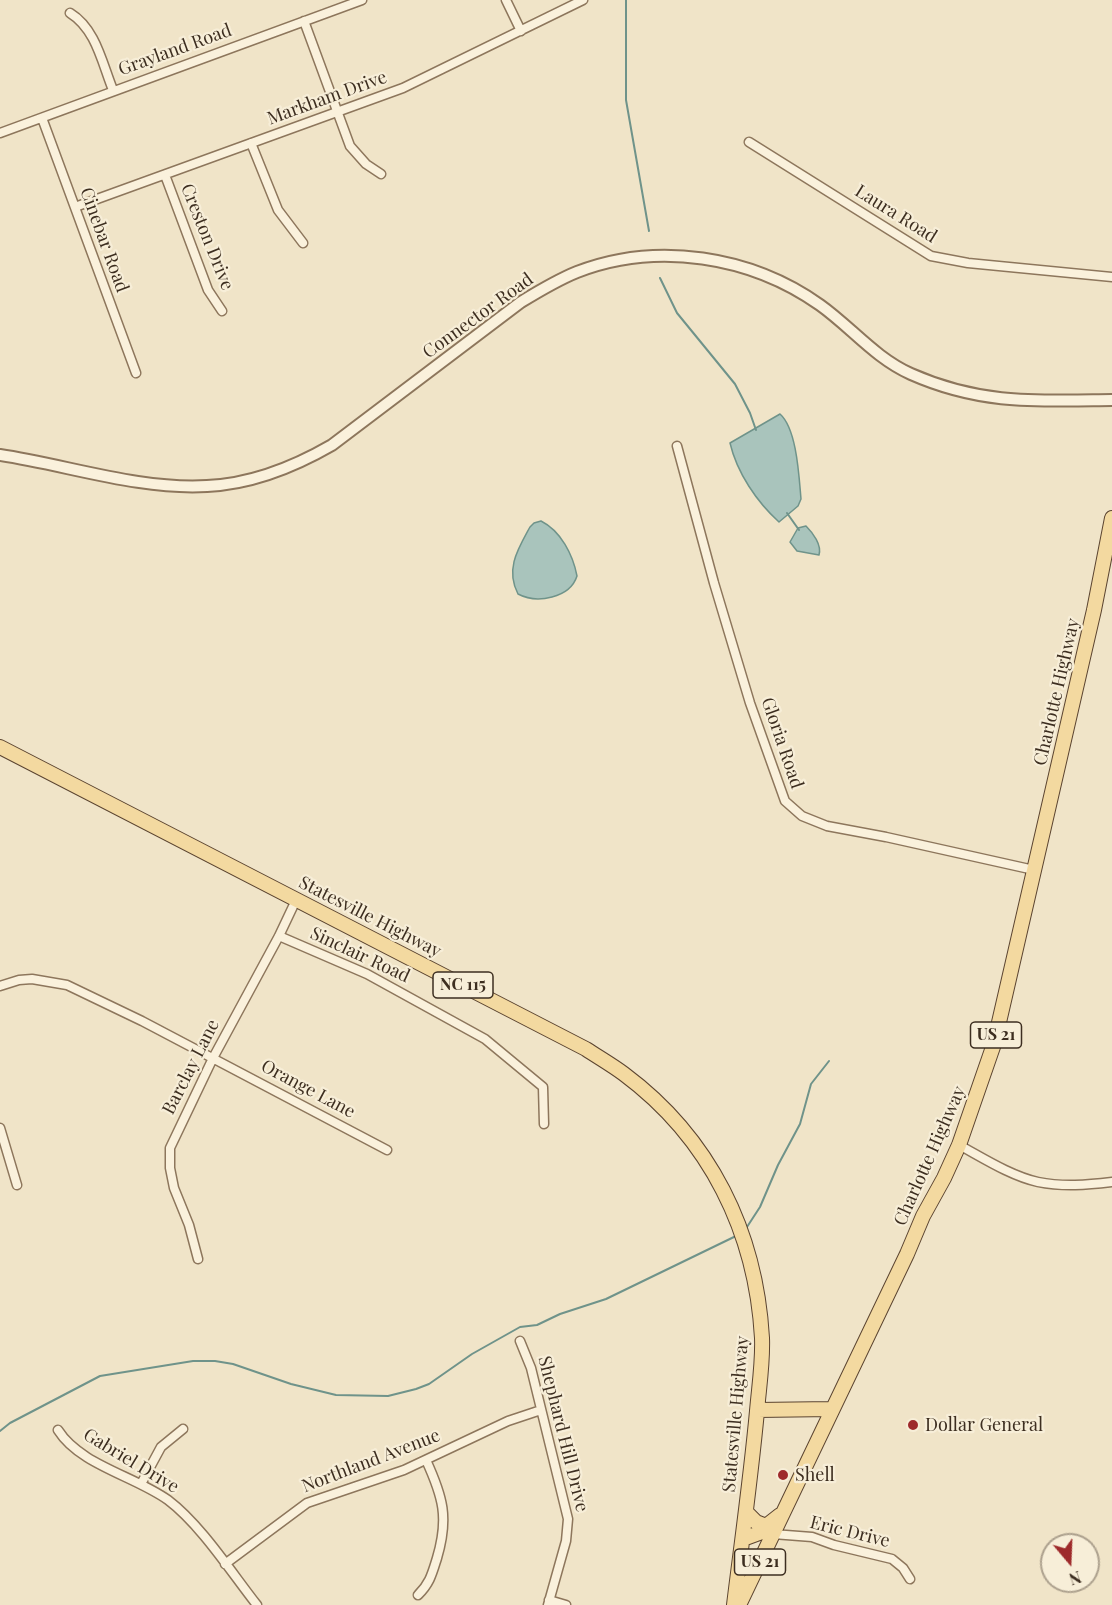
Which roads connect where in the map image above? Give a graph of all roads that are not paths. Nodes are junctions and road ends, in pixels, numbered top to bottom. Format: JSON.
{"nodes":[{"id":1,"x":362,"y":0,"type":"edge"},
{"id":2,"x":506,"y":0,"type":"edge"},
{"id":3,"x":583,"y":0,"type":"edge"},
{"id":4,"x":70,"y":13,"type":"dead end"},
{"id":5,"x":304,"y":21,"type":"junction"},
{"id":6,"x":521,"y":31,"type":"junction"},
{"id":7,"x":112,"y":90,"type":"junction"},
{"id":8,"x":336,"y":112,"type":"junction"},
{"id":9,"x":42,"y":118,"type":"junction"},
{"id":10,"x":0,"y":133,"type":"edge"},
{"id":11,"x":749,"y":142,"type":"dead end"},
{"id":12,"x":251,"y":143,"type":"junction"},
{"id":13,"x":381,"y":174,"type":"dead end"},
{"id":14,"x":165,"y":175,"type":"junction"},
{"id":15,"x":75,"y":207,"type":"junction"},
{"id":16,"x":303,"y":243,"type":"dead end"},
{"id":17,"x":1112,"y":277,"type":"edge"},
{"id":18,"x":222,"y":311,"type":"dead end"},
{"id":19,"x":136,"y":373,"type":"dead end"},
{"id":20,"x":1112,"y":400,"type":"edge"},
{"id":21,"x":677,"y":446,"type":"dead end"},
{"id":22,"x":0,"y":455,"type":"edge"},
{"id":23,"x":1112,"y":518,"type":"edge"},
{"id":24,"x":0,"y":747,"type":"edge"},
{"id":25,"x":1034,"y":870,"type":"junction"},
{"id":26,"x":297,"y":898,"type":"junction"},
{"id":27,"x":279,"y":936,"type":"junction"},
{"id":28,"x":0,"y":986,"type":"edge"},
{"id":29,"x":213,"y":1058,"type":"junction"},
{"id":30,"x":544,"y":1124,"type":"dead end"},
{"id":31,"x":0,"y":1128,"type":"edge"},
{"id":32,"x":959,"y":1144,"type":"junction"},
{"id":33,"x":387,"y":1150,"type":"dead end"},
{"id":34,"x":1112,"y":1182,"type":"edge"},
{"id":35,"x":17,"y":1185,"type":"dead end"},
{"id":36,"x":198,"y":1259,"type":"dead end"},
{"id":37,"x":520,"y":1341,"type":"dead end"},
{"id":38,"x":832,"y":1409,"type":"junction"},
{"id":39,"x":541,"y":1410,"type":"junction"},
{"id":40,"x":757,"y":1410,"type":"junction"},
{"id":41,"x":183,"y":1429,"type":"dead end"},
{"id":42,"x":58,"y":1430,"type":"dead end"},
{"id":43,"x":426,"y":1460,"type":"junction"},
{"id":44,"x":141,"y":1484,"type":"junction"},
{"id":45,"x":746,"y":1512,"type":"junction"},
{"id":46,"x":781,"y":1516,"type":"junction"},
{"id":47,"x":771,"y":1538,"type":"junction"},
{"id":48,"x":742,"y":1543,"type":"junction"},
{"id":49,"x":225,"y":1564,"type":"junction"},
{"id":50,"x":910,"y":1579,"type":"dead end"},
{"id":51,"x":418,"y":1595,"type":"dead end"},
{"id":52,"x":548,"y":1602,"type":"edge"},
{"id":53,"x":257,"y":1605,"type":"edge"},
{"id":54,"x":566,"y":1605,"type":"edge"},
{"id":55,"x":734,"y":1605,"type":"edge"},
{"id":56,"x":739,"y":1605,"type":"edge"}],
"edges":[{"from":1,"to":5,"type":"street","name":"Grayland Road"},
{"from":2,"to":6,"type":"street"},
{"from":3,"to":6,"type":"street","name":"Markham Drive"},
{"from":4,"to":7,"type":"street"},
{"from":5,"to":7,"type":"street","name":"Grayland Road"},
{"from":5,"to":8,"type":"street"},
{"from":6,"to":8,"type":"street","name":"Markham Drive"},
{"from":7,"to":9,"type":"street","name":"Grayland Road"},
{"from":8,"to":12,"type":"street","name":"Markham Drive"},
{"from":8,"to":13,"type":"street"},
{"from":9,"to":10,"type":"street","name":"Grayland Road"},
{"from":9,"to":15,"type":"street","name":"Cinebar Road"},
{"from":11,"to":17,"type":"street","name":"Laura Road"},
{"from":12,"to":14,"type":"street","name":"Markham Drive"},
{"from":12,"to":16,"type":"street"},
{"from":14,"to":15,"type":"street","name":"Markham Drive"},
{"from":14,"to":18,"type":"street","name":"Creston Drive"},
{"from":15,"to":19,"type":"street","name":"Cinebar Road"},
{"from":20,"to":22,"type":"street","name":"Connector Road"},
{"from":21,"to":25,"type":"street","name":"Gloria Road"},
{"from":23,"to":25,"type":"main road","name":"Charlotte Highway","number":"US 21"},
{"from":24,"to":26,"type":"main road","name":"Statesville Highway","number":"NC 115"},
{"from":25,"to":32,"type":"main road","name":"Charlotte Highway","number":"US 21"},
{"from":26,"to":27,"type":"street","name":"Barclay Lane"},
{"from":26,"to":40,"type":"main road","name":"Statesville Highway","number":"NC 115"},
{"from":27,"to":29,"type":"street","name":"Barclay Lane"},
{"from":27,"to":30,"type":"street","name":"Sinclair Road"},
{"from":28,"to":29,"type":"street","name":"Orange Lane"},
{"from":29,"to":33,"type":"street","name":"Orange Lane"},
{"from":29,"to":36,"type":"street","name":"Barclay Lane"},
{"from":31,"to":35,"type":"street"},
{"from":32,"to":34,"type":"street"},
{"from":32,"to":38,"type":"main road","name":"Charlotte Highway","number":"US 21"},
{"from":37,"to":39,"type":"street","name":"Shephard Hill Drive"},
{"from":38,"to":40,"type":"main road"},
{"from":38,"to":46,"type":"main road","name":"Charlotte Highway","number":"US 21"},
{"from":39,"to":43,"type":"street","name":"Northland Avenue"},
{"from":39,"to":52,"type":"street","name":"Shephard Hill Drive"},
{"from":40,"to":45,"type":"main road","name":"Statesville Highway","number":"NC 115"},
{"from":41,"to":44,"type":"street"},
{"from":42,"to":44,"type":"street","name":"Gabriel Drive"},
{"from":43,"to":49,"type":"street","name":"Northland Avenue"},
{"from":43,"to":51,"type":"street"},
{"from":44,"to":49,"type":"street","name":"Gabriel Drive"},
{"from":45,"to":46,"type":"main road"},
{"from":45,"to":48,"type":"main road","name":"Statesville Highway","number":"NC 115"},
{"from":46,"to":47,"type":"main road","name":"Charlotte Highway","number":"US 21"},
{"from":46,"to":48,"type":"main road"},
{"from":47,"to":48,"type":"main road"},
{"from":47,"to":50,"type":"street","name":"Eric Drive"},
{"from":47,"to":56,"type":"main road","name":"Charlotte Highway","number":"US 21"},
{"from":48,"to":55,"type":"main road","name":"Statesville Highway","number":"NC 115"},
{"from":49,"to":53,"type":"street","name":"Gabriel Drive"},
{"from":52,"to":54,"type":"street"}]}
